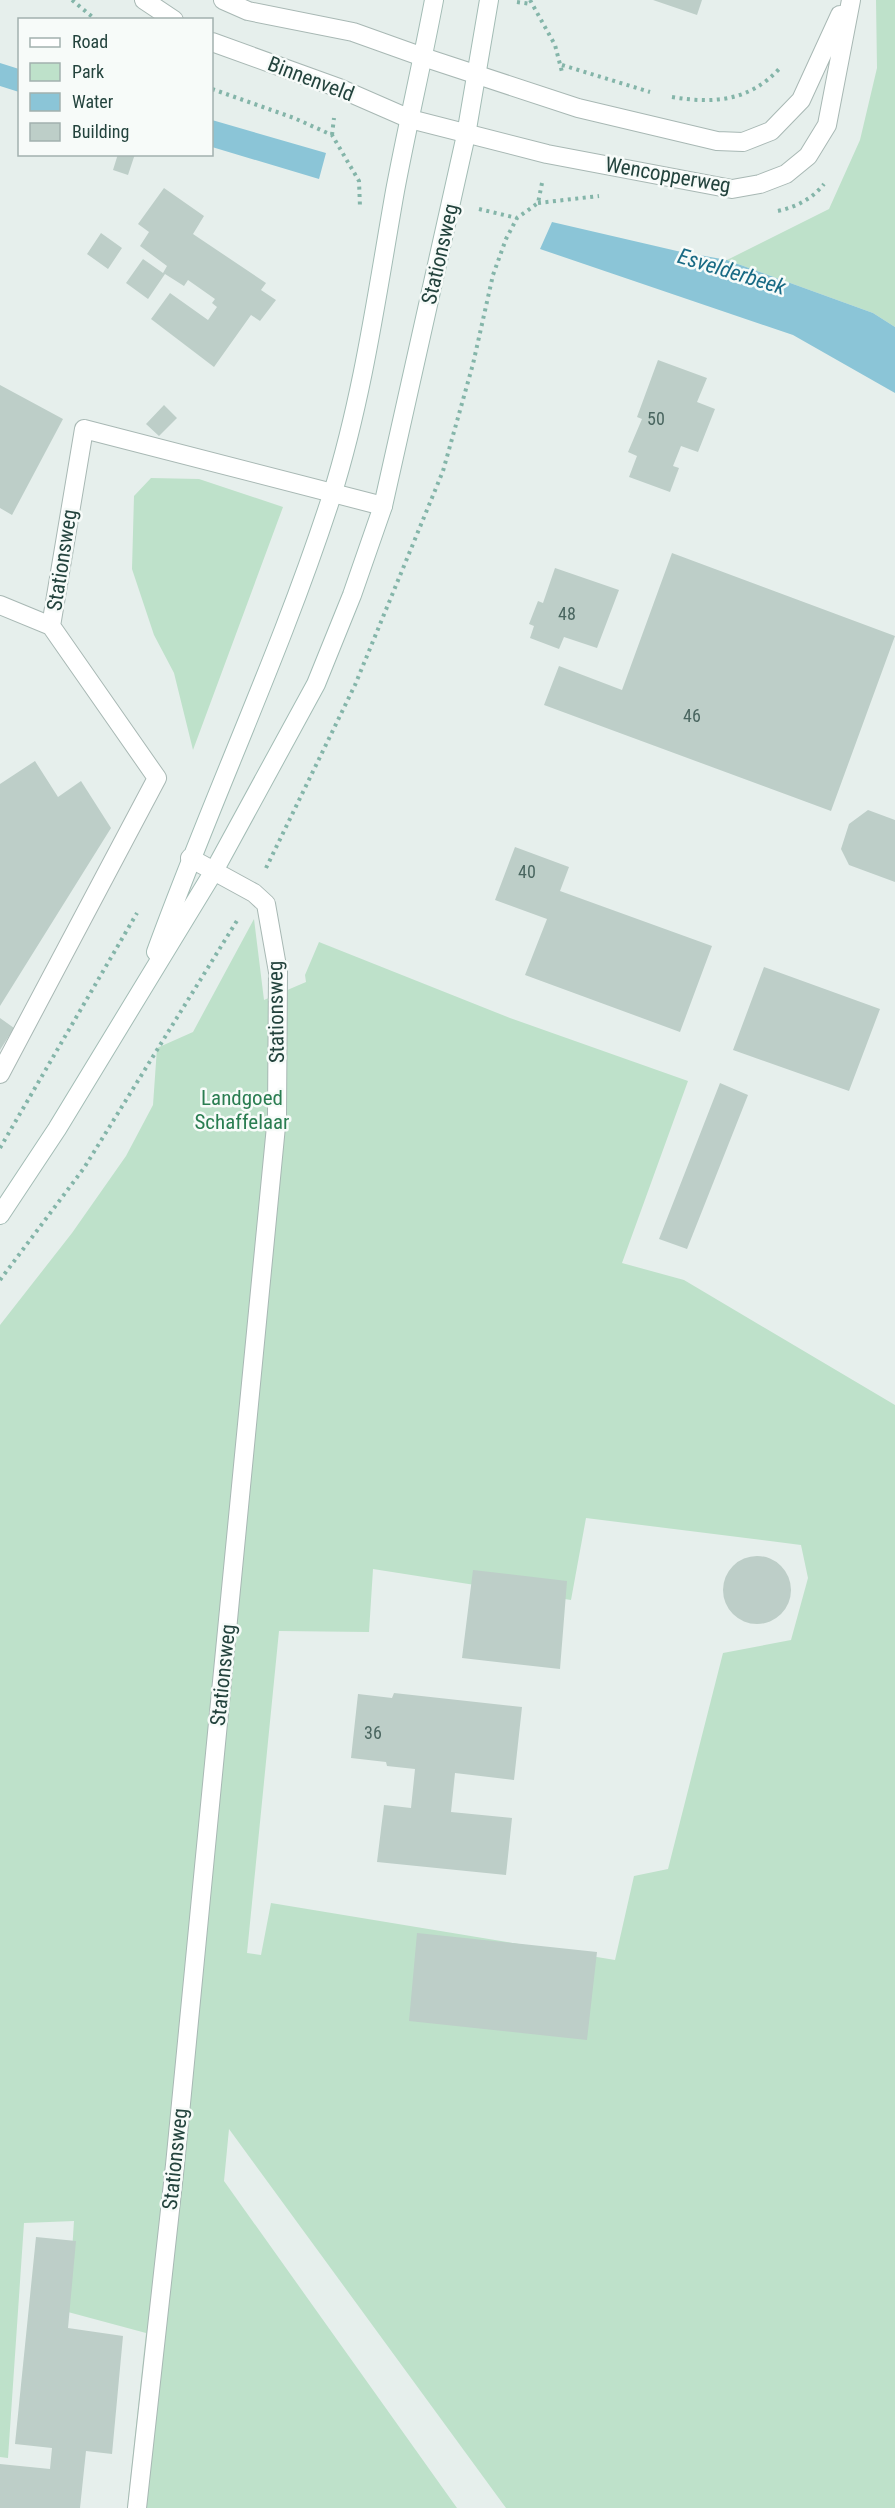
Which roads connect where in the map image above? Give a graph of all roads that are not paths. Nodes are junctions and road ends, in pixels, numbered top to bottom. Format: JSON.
{"nodes":[{"id":1,"x":144,"y":0,"type":"edge"},
{"id":2,"x":224,"y":0,"type":"edge"},
{"id":3,"x":434,"y":0,"type":"edge"},
{"id":4,"x":489,"y":0,"type":"edge"},
{"id":5,"x":849,"y":0,"type":"edge"},
{"id":6,"x":171,"y":18,"type":"edge"},
{"id":7,"x":213,"y":42,"type":"edge"},
{"id":8,"x":423,"y":57,"type":"junction"},
{"id":9,"x":477,"y":76,"type":"junction"},
{"id":10,"x":410,"y":119,"type":"junction"},
{"id":11,"x":466,"y":135,"type":"junction"},
{"id":12,"x":333,"y":492,"type":"junction"},
{"id":13,"x":383,"y":506,"type":"junction"},
{"id":14,"x":0,"y":605,"type":"edge"},
{"id":15,"x":51,"y":626,"type":"junction"},
{"id":16,"x":190,"y":858,"type":"junction"},
{"id":17,"x":214,"y":871,"type":"junction"},
{"id":18,"x":141,"y":993,"type":"junction"},
{"id":19,"x":0,"y":1074,"type":"edge"},
{"id":20,"x":0,"y":1215,"type":"edge"},
{"id":21,"x":137,"y":2508,"type":"edge"}],
"edges":[{"from":1,"to":6,"type":"street"},
{"from":2,"to":8,"type":"street"},
{"from":3,"to":8,"type":"street","name":"Stationsweg"},
{"from":4,"to":9,"type":"street","name":"Stationsweg"},
{"from":5,"to":9,"type":"street","name":"Wencopperweg"},
{"from":5,"to":11,"type":"street","name":"Wencopperweg"},
{"from":7,"to":10,"type":"street","name":"Binnenveld"},
{"from":8,"to":9,"type":"street","name":"Wencopperweg"},
{"from":8,"to":10,"type":"street","name":"Stationsweg"},
{"from":9,"to":11,"type":"street","name":"Stationsweg"},
{"from":10,"to":11,"type":"street","name":"Wencopperweg"},
{"from":10,"to":12,"type":"street","name":"Stationsweg"},
{"from":11,"to":13,"type":"street","name":"Stationsweg"},
{"from":12,"to":13,"type":"street","name":"Stationsweg"},
{"from":12,"to":15,"type":"street","name":"Stationsweg"},
{"from":12,"to":16,"type":"street","name":"Stationsweg"},
{"from":13,"to":17,"type":"street","name":"Stationsweg"},
{"from":14,"to":15,"type":"street","name":"Stationsweg"},
{"from":15,"to":19,"type":"street","name":"Stationsweg"},
{"from":16,"to":17,"type":"street"},
{"from":16,"to":18,"type":"street","name":"Stationsweg"},
{"from":17,"to":18,"type":"street","name":"Stationsweg"},
{"from":17,"to":21,"type":"street","name":"Stationsweg"},
{"from":18,"to":20,"type":"street","name":"Stationsweg"}]}
